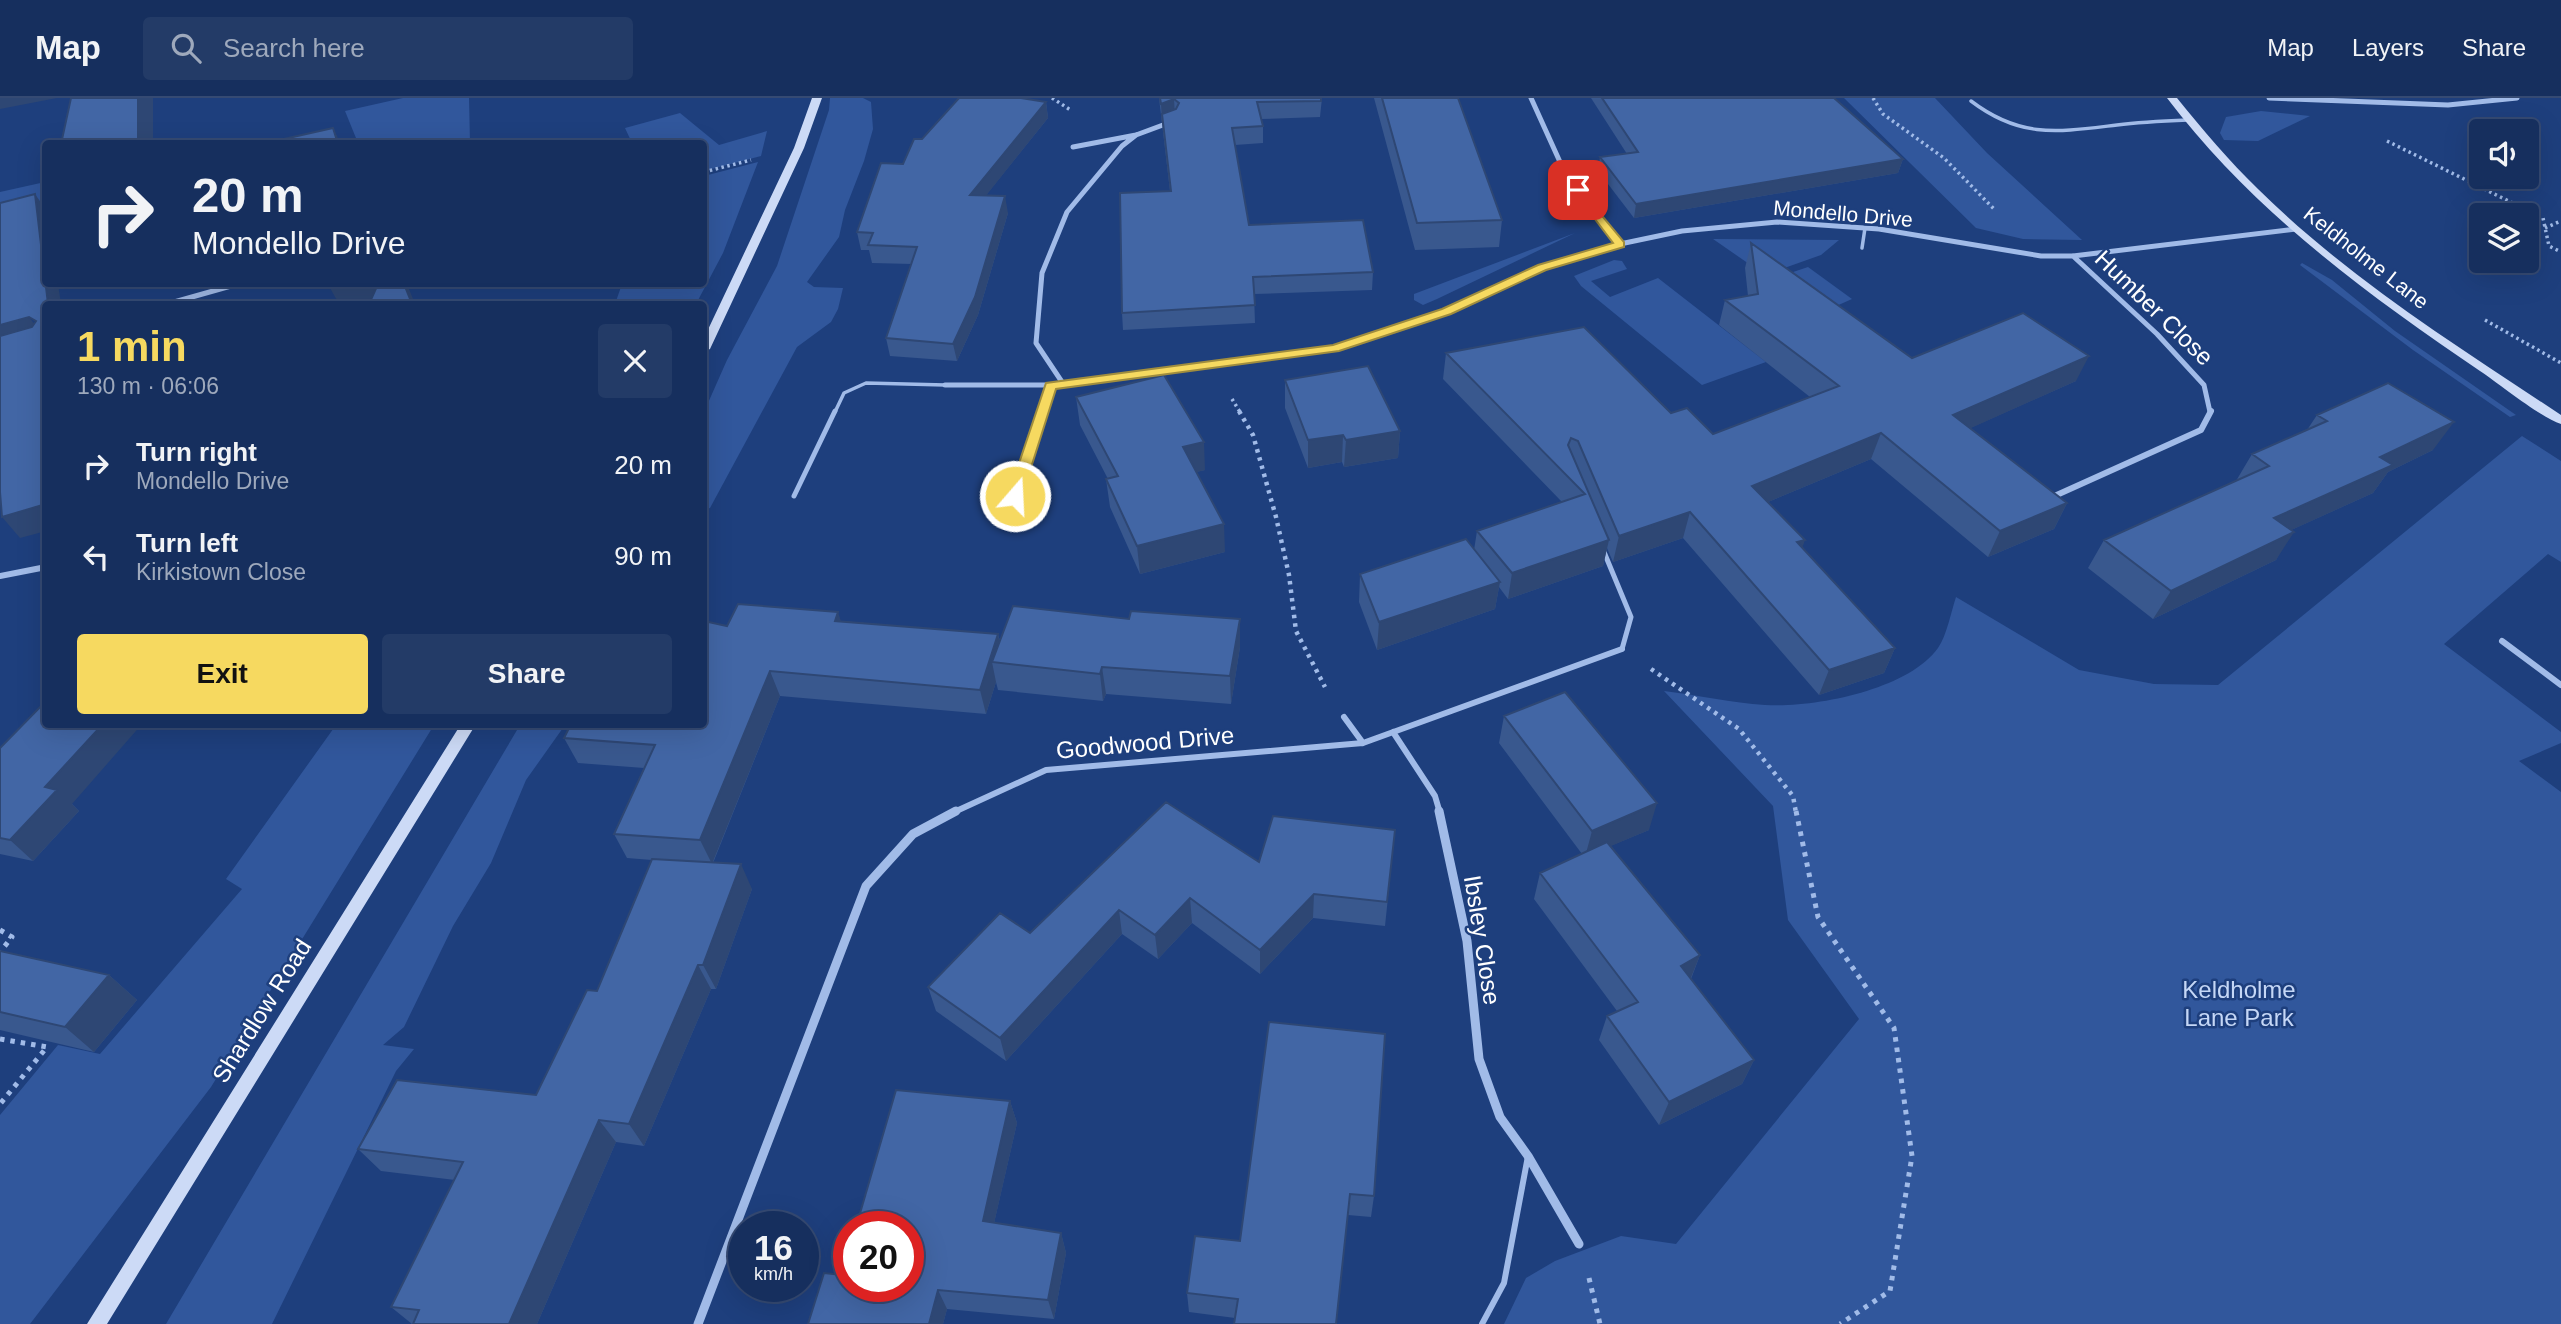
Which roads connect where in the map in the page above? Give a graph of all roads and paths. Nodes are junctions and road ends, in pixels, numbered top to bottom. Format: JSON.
{"nodes":[{"id":1,"x":817,"y":98,"type":"edge"},
{"id":2,"x":1531,"y":98,"type":"edge"},
{"id":3,"x":1873,"y":98,"type":"edge"},
{"id":4,"x":2172,"y":98,"type":"edge"},
{"id":5,"x":2269,"y":98,"type":"edge"},
{"id":6,"x":2516,"y":98,"type":"edge"},
{"id":7,"x":1971,"y":100,"type":"dead end"},
{"id":8,"x":2188,"y":120,"type":"junction"},
{"id":9,"x":1175,"y":121,"type":"edge"},
{"id":10,"x":1136,"y":135,"type":"junction"},
{"id":11,"x":2375,"y":135,"type":"dead end"},
{"id":12,"x":1073,"y":147,"type":"dead end"},
{"id":13,"x":2561,"y":221,"type":"edge"},
{"id":14,"x":1865,"y":228,"type":"junction"},
{"id":15,"x":2545,"y":228,"type":"junction"},
{"id":16,"x":2296,"y":229,"type":"junction"},
{"id":17,"x":1620,"y":244,"type":"junction"},
{"id":18,"x":1862,"y":248,"type":"dead end"},
{"id":19,"x":2561,"y":252,"type":"edge"},
{"id":20,"x":2041,"y":256,"type":"junction"},
{"id":21,"x":2073,"y":256,"type":"junction"},
{"id":22,"x":201,"y":287,"type":"edge"},
{"id":23,"x":226,"y":287,"type":"edge"},
{"id":24,"x":202,"y":293,"type":"junction"},
{"id":25,"x":177,"y":301,"type":"edge"},
{"id":26,"x":707,"y":343,"type":"edge"},
{"id":27,"x":1206,"y":366,"type":"junction"},
{"id":28,"x":945,"y":385,"type":"joint"},
{"id":29,"x":1050,"y":385,"type":"junction"},
{"id":30,"x":1064,"y":385,"type":"junction"},
{"id":31,"x":2561,"y":420,"type":"edge"},
{"id":32,"x":794,"y":496,"type":"dead end"},
{"id":33,"x":2050,"y":498,"type":"edge"},
{"id":34,"x":1007,"y":521,"type":"dead end"},
{"id":35,"x":1600,"y":543,"type":"edge"},
{"id":36,"x":42,"y":569,"type":"edge"},
{"id":37,"x":0,"y":576,"type":"edge"},
{"id":38,"x":2502,"y":641,"type":"dead end"},
{"id":39,"x":1622,"y":649,"type":"junction"},
{"id":40,"x":2561,"y":685,"type":"edge"},
{"id":41,"x":1344,"y":717,"type":"joint"},
{"id":42,"x":468,"y":728,"type":"edge"},
{"id":43,"x":1393,"y":732,"type":"junction"},
{"id":44,"x":1363,"y":743,"type":"junction"},
{"id":45,"x":0,"y":930,"type":"edge"},
{"id":46,"x":0,"y":952,"type":"edge"},
{"id":47,"x":0,"y":1039,"type":"edge"},
{"id":48,"x":0,"y":1104,"type":"edge"},
{"id":49,"x":1528,"y":1156,"type":"junction"},
{"id":50,"x":1578,"y":1244,"type":"dead end"},
{"id":51,"x":96,"y":1324,"type":"edge"},
{"id":52,"x":698,"y":1324,"type":"edge"},
{"id":53,"x":1482,"y":1324,"type":"edge"},
{"id":54,"x":1840,"y":1324,"type":"edge"}],
"edges":[{"from":1,"to":26,"type":"street"},
{"from":2,"to":17,"type":"street"},
{"from":3,"to":20,"type":"path"},
{"from":4,"to":8,"type":"street","name":"Keldholme Lane"},
{"from":5,"to":6,"type":"street"},
{"from":7,"to":8,"type":"lane"},
{"from":8,"to":16,"type":"street","name":"Keldholme Lane"},
{"from":9,"to":10,"type":"street"},
{"from":10,"to":12,"type":"street"},
{"from":10,"to":30,"type":"street"},
{"from":11,"to":15,"type":"path"},
{"from":13,"to":15,"type":"path"},
{"from":14,"to":17,"type":"street","name":"Mondello Drive"},
{"from":14,"to":18,"type":"lane"},
{"from":14,"to":20,"type":"street","name":"Mondello Drive"},
{"from":15,"to":19,"type":"path"},
{"from":16,"to":21,"type":"street","name":"Mondello Drive"},
{"from":16,"to":31,"type":"street","name":"Keldholme Lane"},
{"from":17,"to":27,"type":"street","name":"Mondello Drive"},
{"from":20,"to":21,"type":"street","name":"Mondello Drive"},
{"from":21,"to":33,"type":"street","name":"Humber Close"},
{"from":22,"to":24,"type":"street"},
{"from":23,"to":24,"type":"street"},
{"from":24,"to":25,"type":"street"},
{"from":27,"to":30,"type":"street","name":"Mondello Drive"},
{"from":27,"to":41,"type":"path"},
{"from":28,"to":29,"type":"street","name":"Mondello Drive"},
{"from":28,"to":32,"type":"lane"},
{"from":29,"to":30,"type":"street","name":"Mondello Drive"},
{"from":29,"to":34,"type":"lane"},
{"from":35,"to":39,"type":"lane"},
{"from":36,"to":37,"type":"street"},
{"from":38,"to":40,"type":"street"},
{"from":39,"to":43,"type":"street","name":"Goodwood Drive"},
{"from":39,"to":54,"type":"path"},
{"from":41,"to":44,"type":"street"},
{"from":42,"to":51,"type":"street","name":"Shardlow Road"},
{"from":43,"to":44,"type":"street","name":"Goodwood Drive"},
{"from":43,"to":49,"type":"street","name":"Ibsley Close"},
{"from":44,"to":52,"type":"street","name":"Goodwood Drive"},
{"from":45,"to":46,"type":"path"},
{"from":47,"to":48,"type":"path"},
{"from":49,"to":50,"type":"street","name":"Ibsley Close"},
{"from":49,"to":53,"type":"lane"}]}
